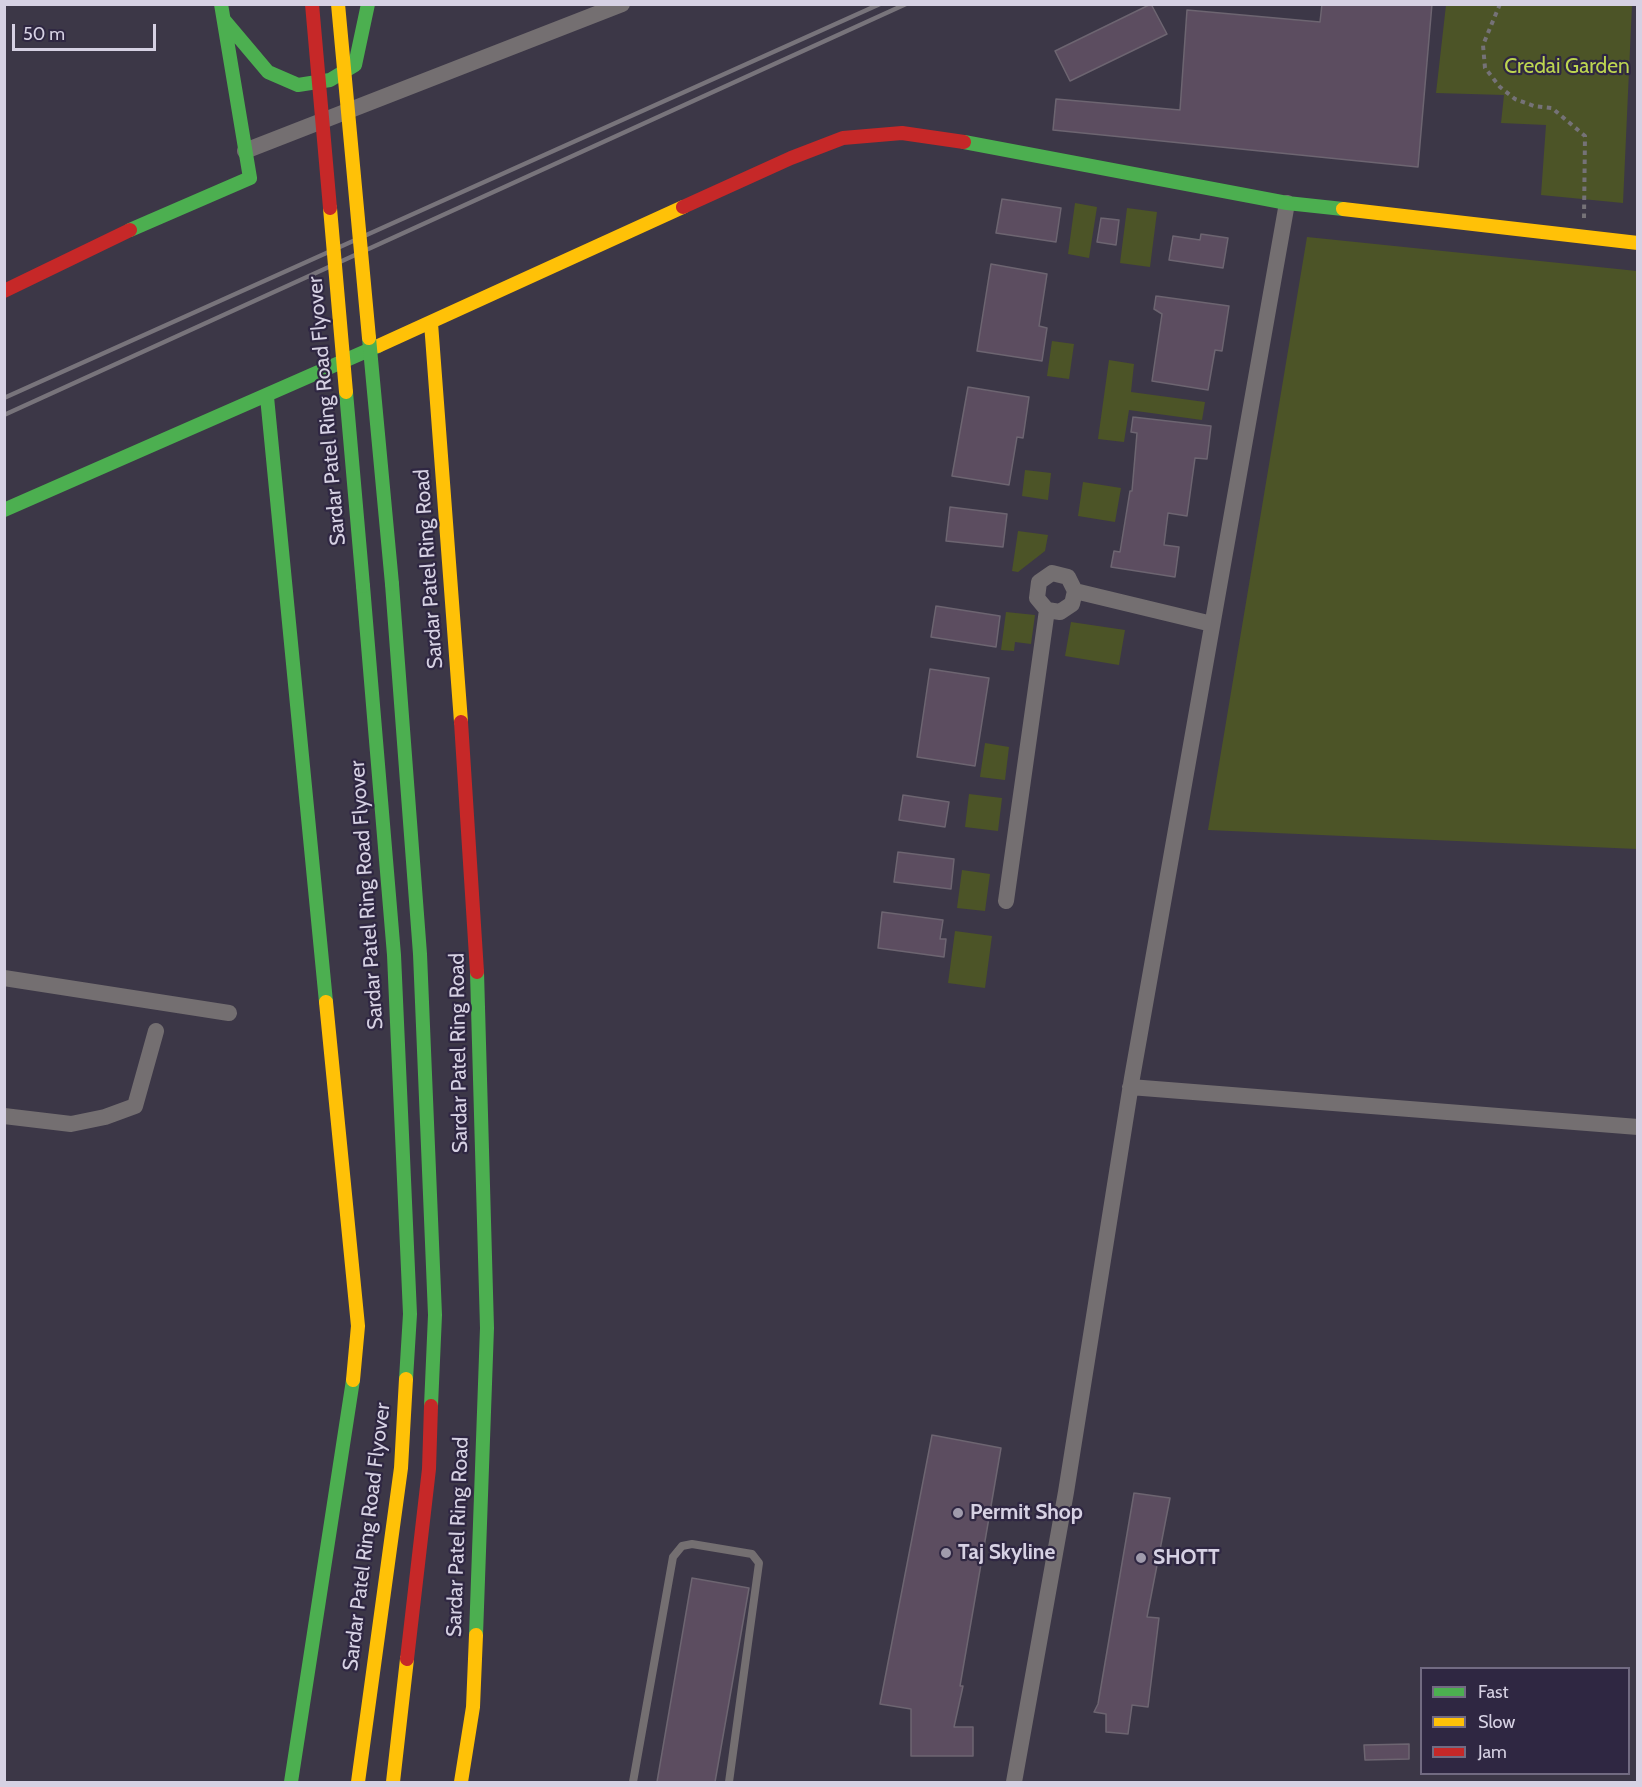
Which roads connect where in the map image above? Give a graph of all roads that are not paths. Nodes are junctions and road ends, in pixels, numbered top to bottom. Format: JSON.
{"nodes":[{"id":1,"x":312,"y":4,"type":"edge"},
{"id":2,"x":338,"y":4,"type":"edge"},
{"id":3,"x":368,"y":4,"type":"edge"},
{"id":4,"x":622,"y":4,"type":"edge"},
{"id":5,"x":222,"y":12,"type":"edge"},
{"id":6,"x":245,"y":152,"type":"junction"},
{"id":7,"x":1287,"y":203,"type":"junction"},
{"id":8,"x":1638,"y":243,"type":"edge"},
{"id":9,"x":4,"y":291,"type":"edge"},
{"id":10,"x":431,"y":323,"type":"junction"},
{"id":11,"x":267,"y":398,"type":"junction"},
{"id":12,"x":4,"y":510,"type":"edge"},
{"id":13,"x":1075,"y":591,"type":"junction"},
{"id":14,"x":1047,"y":610,"type":"junction"},
{"id":15,"x":1212,"y":624,"type":"junction"},
{"id":16,"x":1006,"y":901,"type":"dead end"},
{"id":17,"x":4,"y":978,"type":"edge"},
{"id":18,"x":229,"y":1013,"type":"dead end"},
{"id":19,"x":156,"y":1031,"type":"dead end"},
{"id":20,"x":1130,"y":1087,"type":"junction"},
{"id":21,"x":4,"y":1116,"type":"edge"},
{"id":22,"x":1638,"y":1127,"type":"edge"},
{"id":23,"x":291,"y":1782,"type":"edge"},
{"id":24,"x":358,"y":1782,"type":"edge"},
{"id":25,"x":393,"y":1782,"type":"edge"},
{"id":26,"x":461,"y":1782,"type":"edge"},
{"id":27,"x":633,"y":1782,"type":"edge"},
{"id":28,"x":729,"y":1782,"type":"edge"},
{"id":29,"x":1014,"y":1782,"type":"edge"}],
"edges":[{"from":1,"to":24,"type":"main road","name":"Sardar Patel Ring Road Flyover","bridge":true},
{"from":2,"to":25,"type":"main road","bridge":true},
{"from":3,"to":5,"type":"main road"},
{"from":4,"to":6,"type":"street"},
{"from":5,"to":6,"type":"main road"},
{"from":6,"to":9,"type":"main road"},
{"from":7,"to":8,"type":"main road"},
{"from":7,"to":10,"type":"main road"},
{"from":7,"to":15,"type":"street"},
{"from":10,"to":11,"type":"main road"},
{"from":10,"to":26,"type":"main road","name":"Sardar Patel Ring Road"},
{"from":11,"to":12,"type":"main road"},
{"from":11,"to":23,"type":"main road"},
{"from":13,"to":14,"type":"street"},
{"from":13,"to":14,"type":"street"},
{"from":13,"to":15,"type":"street"},
{"from":14,"to":16,"type":"street"},
{"from":15,"to":20,"type":"street"},
{"from":17,"to":18,"type":"street"},
{"from":19,"to":21,"type":"street"},
{"from":20,"to":22,"type":"street"},
{"from":20,"to":29,"type":"street"},
{"from":27,"to":28,"type":"lane"}]}
